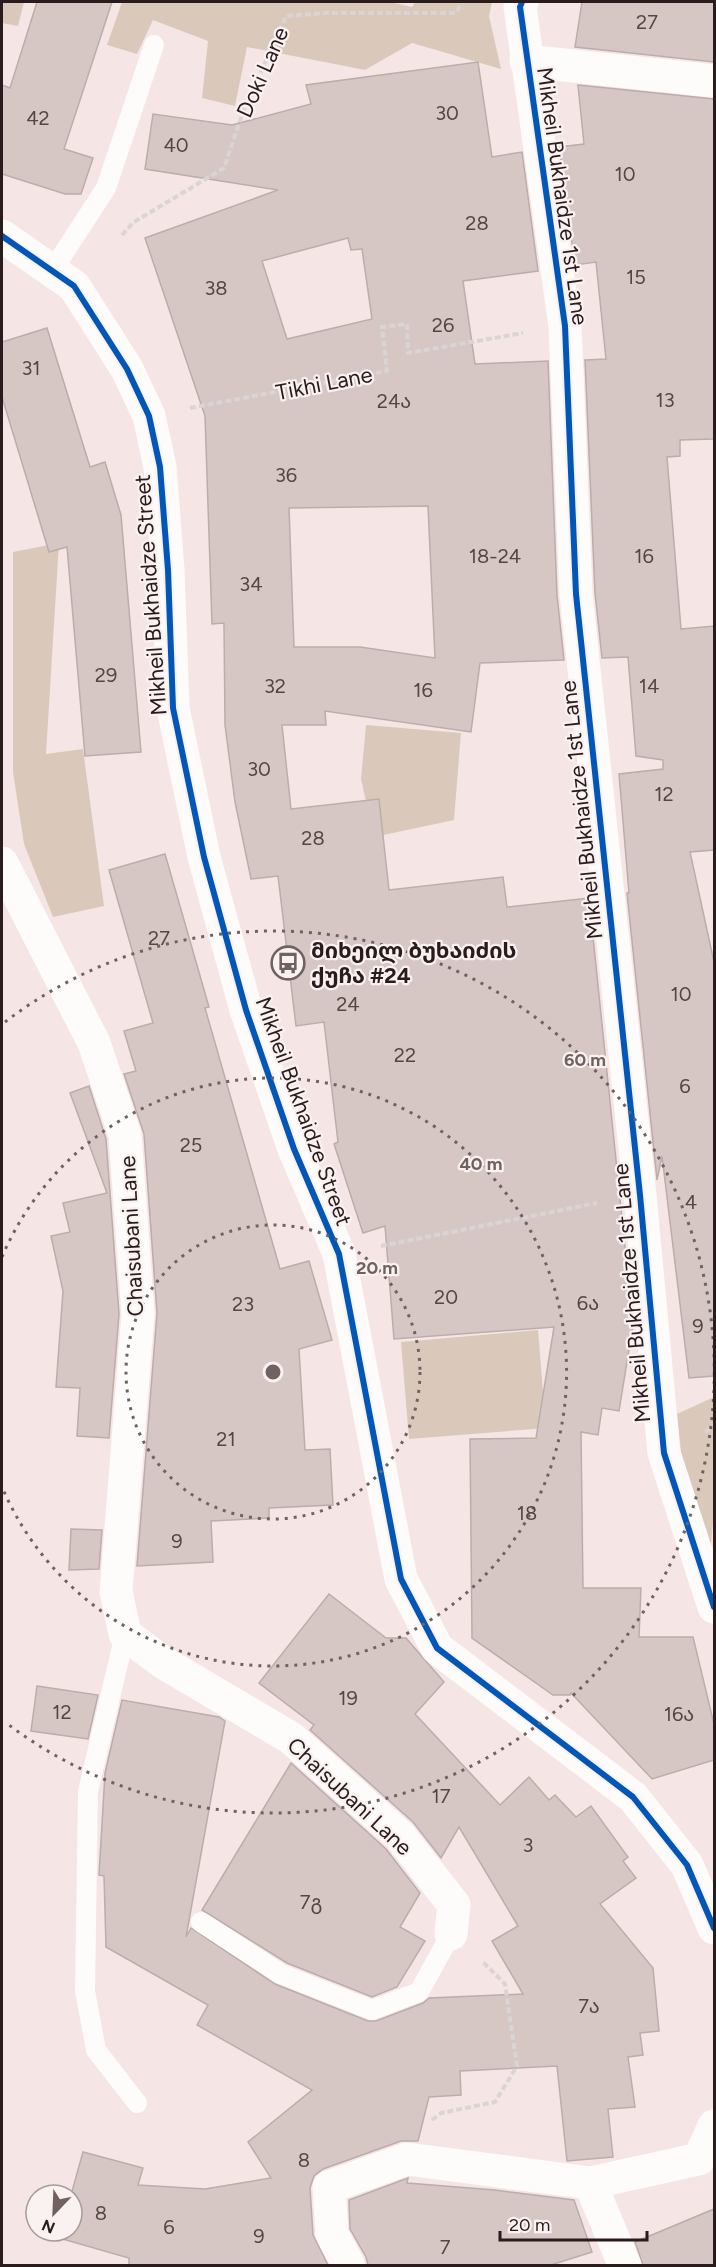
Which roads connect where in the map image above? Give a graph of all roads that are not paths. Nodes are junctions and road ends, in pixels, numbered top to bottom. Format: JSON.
{"nodes":[{"id":1,"x":522,"y":2,"type":"edge"},
{"id":2,"x":154,"y":45,"type":"dead end"},
{"id":3,"x":526,"y":61,"type":"junction"},
{"id":4,"x":714,"y":81,"type":"edge"},
{"id":5,"x":2,"y":236,"type":"edge"},
{"id":6,"x":52,"y":271,"type":"junction"},
{"id":7,"x":2,"y":863,"type":"edge"},
{"id":8,"x":714,"y":1607,"type":"edge"},
{"id":9,"x":126,"y":1634,"type":"junction"},
{"id":10,"x":201,"y":1922,"type":"dead end"},
{"id":11,"x":714,"y":1928,"type":"edge"},
{"id":12,"x":451,"y":1934,"type":"joint"},
{"id":13,"x":137,"y":2103,"type":"dead end"},
{"id":14,"x":714,"y":2126,"type":"edge"},
{"id":15,"x":590,"y":2183,"type":"junction"},
{"id":16,"x":349,"y":2265,"type":"edge"},
{"id":17,"x":625,"y":2265,"type":"edge"}],
"edges":[{"from":1,"to":3,"type":"street","name":"Mikheil Bukhaidze 1st Lane"},
{"from":2,"to":6,"type":"lane"},
{"from":3,"to":4,"type":"street"},
{"from":3,"to":8,"type":"street","name":"Mikheil Bukhaidze 1st Lane"},
{"from":5,"to":6,"type":"street","name":"Mikheil Bukhaidze Street"},
{"from":6,"to":11,"type":"street","name":"Mikheil Bukhaidze Street"},
{"from":7,"to":9,"type":"street","name":"Chaisubani Lane"},
{"from":9,"to":12,"type":"street","name":"Chaisubani Lane"},
{"from":9,"to":13,"type":"lane","name":"Chaisubani Lane"},
{"from":10,"to":12,"type":"lane"},
{"from":14,"to":15,"type":"street"},
{"from":15,"to":16,"type":"street"},
{"from":15,"to":17,"type":"street"}]}
